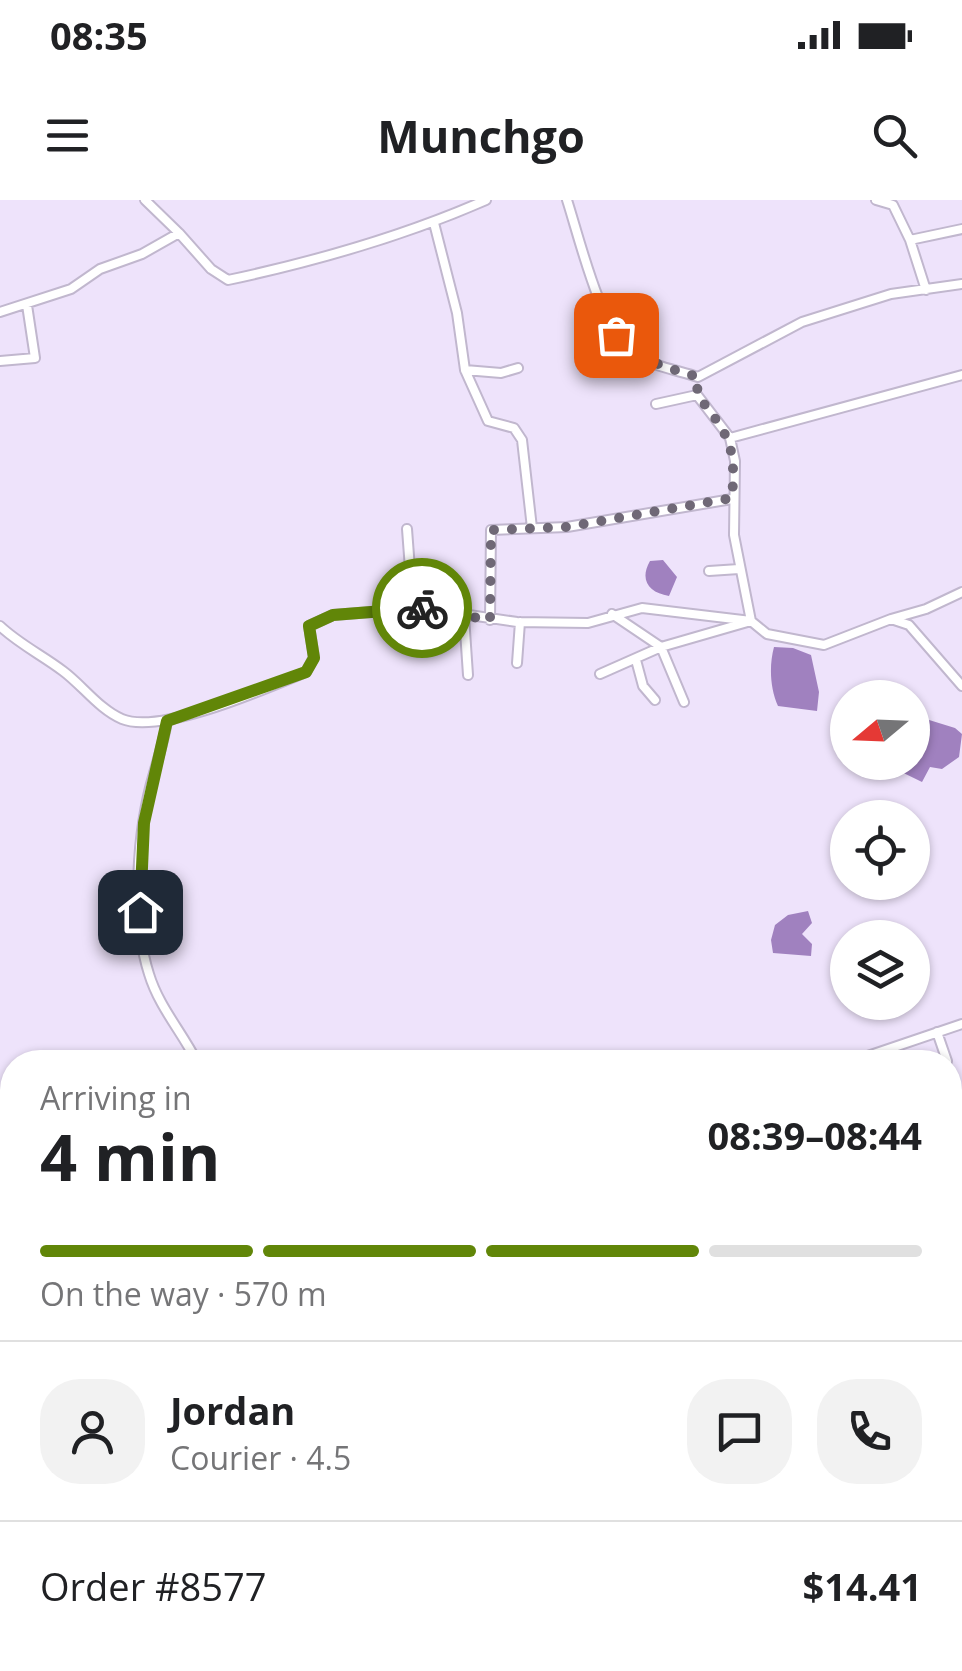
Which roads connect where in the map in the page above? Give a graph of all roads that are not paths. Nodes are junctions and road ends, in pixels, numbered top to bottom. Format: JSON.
{"nodes":[{"id":1,"x":145,"y":200,"type":"edge"},
{"id":2,"x":485,"y":200,"type":"edge"},
{"id":3,"x":567,"y":200,"type":"edge"},
{"id":4,"x":876,"y":200,"type":"edge"},
{"id":5,"x":906,"y":200,"type":"edge"},
{"id":6,"x":893,"y":205,"type":"junction"},
{"id":7,"x":434,"y":224,"type":"junction"},
{"id":8,"x":962,"y":228,"type":"edge"},
{"id":9,"x":178,"y":232,"type":"junction"},
{"id":10,"x":910,"y":240,"type":"junction"},
{"id":11,"x":962,"y":284,"type":"edge"},
{"id":12,"x":926,"y":290,"type":"junction"},
{"id":13,"x":27,"y":305,"type":"junction"},
{"id":14,"x":0,"y":312,"type":"edge"},
{"id":15,"x":35,"y":358,"type":"junction"},
{"id":16,"x":0,"y":361,"type":"edge"},
{"id":17,"x":518,"y":368,"type":"dead end"},
{"id":18,"x":36,"y":370,"type":"dead end"},
{"id":19,"x":465,"y":370,"type":"junction"},
{"id":20,"x":962,"y":375,"type":"edge"},
{"id":21,"x":698,"y":377,"type":"junction"},
{"id":22,"x":697,"y":395,"type":"junction"},
{"id":23,"x":656,"y":404,"type":"dead end"},
{"id":24,"x":730,"y":438,"type":"junction"},
{"id":25,"x":732,"y":498,"type":"junction"},
{"id":26,"x":532,"y":528,"type":"junction"},
{"id":27,"x":407,"y":529,"type":"dead end"},
{"id":28,"x":739,"y":570,"type":"junction"},
{"id":29,"x":710,"y":571,"type":"dead end"},
{"id":30,"x":962,"y":592,"type":"edge"},
{"id":31,"x":413,"y":608,"type":"junction"},
{"id":32,"x":612,"y":614,"type":"junction"},
{"id":33,"x":464,"y":616,"type":"junction"},
{"id":34,"x":891,"y":619,"type":"junction"},
{"id":35,"x":490,"y":620,"type":"junction"},
{"id":36,"x":520,"y":622,"type":"junction"},
{"id":37,"x":752,"y":622,"type":"junction"},
{"id":38,"x":0,"y":626,"type":"edge"},
{"id":39,"x":661,"y":647,"type":"junction"},
{"id":40,"x":636,"y":660,"type":"junction"},
{"id":41,"x":517,"y":663,"type":"dead end"},
{"id":42,"x":600,"y":674,"type":"dead end"},
{"id":43,"x":468,"y":675,"type":"dead end"},
{"id":44,"x":962,"y":686,"type":"edge"},
{"id":45,"x":655,"y":700,"type":"dead end"},
{"id":46,"x":684,"y":702,"type":"dead end"},
{"id":47,"x":167,"y":721,"type":"junction"},
{"id":48,"x":962,"y":1024,"type":"edge"},
{"id":49,"x":937,"y":1032,"type":"junction"},
{"id":50,"x":190,"y":1050,"type":"edge"},
{"id":51,"x":885,"y":1050,"type":"edge"},
{"id":52,"x":943,"y":1050,"type":"edge"}],
"edges":[{"from":1,"to":9,"type":"street"},
{"from":2,"to":7,"type":"street"},
{"from":3,"to":21,"type":"street"},
{"from":4,"to":6,"type":"street"},
{"from":5,"to":6,"type":"street"},
{"from":6,"to":10,"type":"street"},
{"from":7,"to":9,"type":"street"},
{"from":7,"to":19,"type":"street"},
{"from":8,"to":10,"type":"street"},
{"from":9,"to":13,"type":"street"},
{"from":10,"to":12,"type":"street"},
{"from":11,"to":12,"type":"street"},
{"from":12,"to":21,"type":"street"},
{"from":13,"to":14,"type":"street"},
{"from":13,"to":15,"type":"street"},
{"from":15,"to":16,"type":"street"},
{"from":15,"to":18,"type":"street"},
{"from":17,"to":19,"type":"street"},
{"from":19,"to":26,"type":"street"},
{"from":20,"to":24,"type":"street"},
{"from":21,"to":22,"type":"street"},
{"from":22,"to":23,"type":"street"},
{"from":22,"to":24,"type":"street"},
{"from":24,"to":25,"type":"street"},
{"from":25,"to":26,"type":"street"},
{"from":25,"to":28,"type":"street"},
{"from":26,"to":35,"type":"street"},
{"from":27,"to":31,"type":"street"},
{"from":28,"to":29,"type":"street"},
{"from":28,"to":37,"type":"street"},
{"from":30,"to":34,"type":"street"},
{"from":31,"to":33,"type":"street"},
{"from":31,"to":47,"type":"street"},
{"from":32,"to":36,"type":"street"},
{"from":32,"to":37,"type":"street"},
{"from":32,"to":39,"type":"street"},
{"from":33,"to":35,"type":"street"},
{"from":33,"to":43,"type":"street"},
{"from":34,"to":37,"type":"street"},
{"from":34,"to":44,"type":"street"},
{"from":35,"to":36,"type":"street"},
{"from":36,"to":41,"type":"street"},
{"from":37,"to":39,"type":"street"},
{"from":38,"to":47,"type":"street"},
{"from":39,"to":40,"type":"street"},
{"from":39,"to":46,"type":"street"},
{"from":40,"to":42,"type":"street"},
{"from":40,"to":45,"type":"street"},
{"from":47,"to":50,"type":"street"},
{"from":48,"to":49,"type":"street"},
{"from":49,"to":51,"type":"street"},
{"from":49,"to":52,"type":"street"}]}
